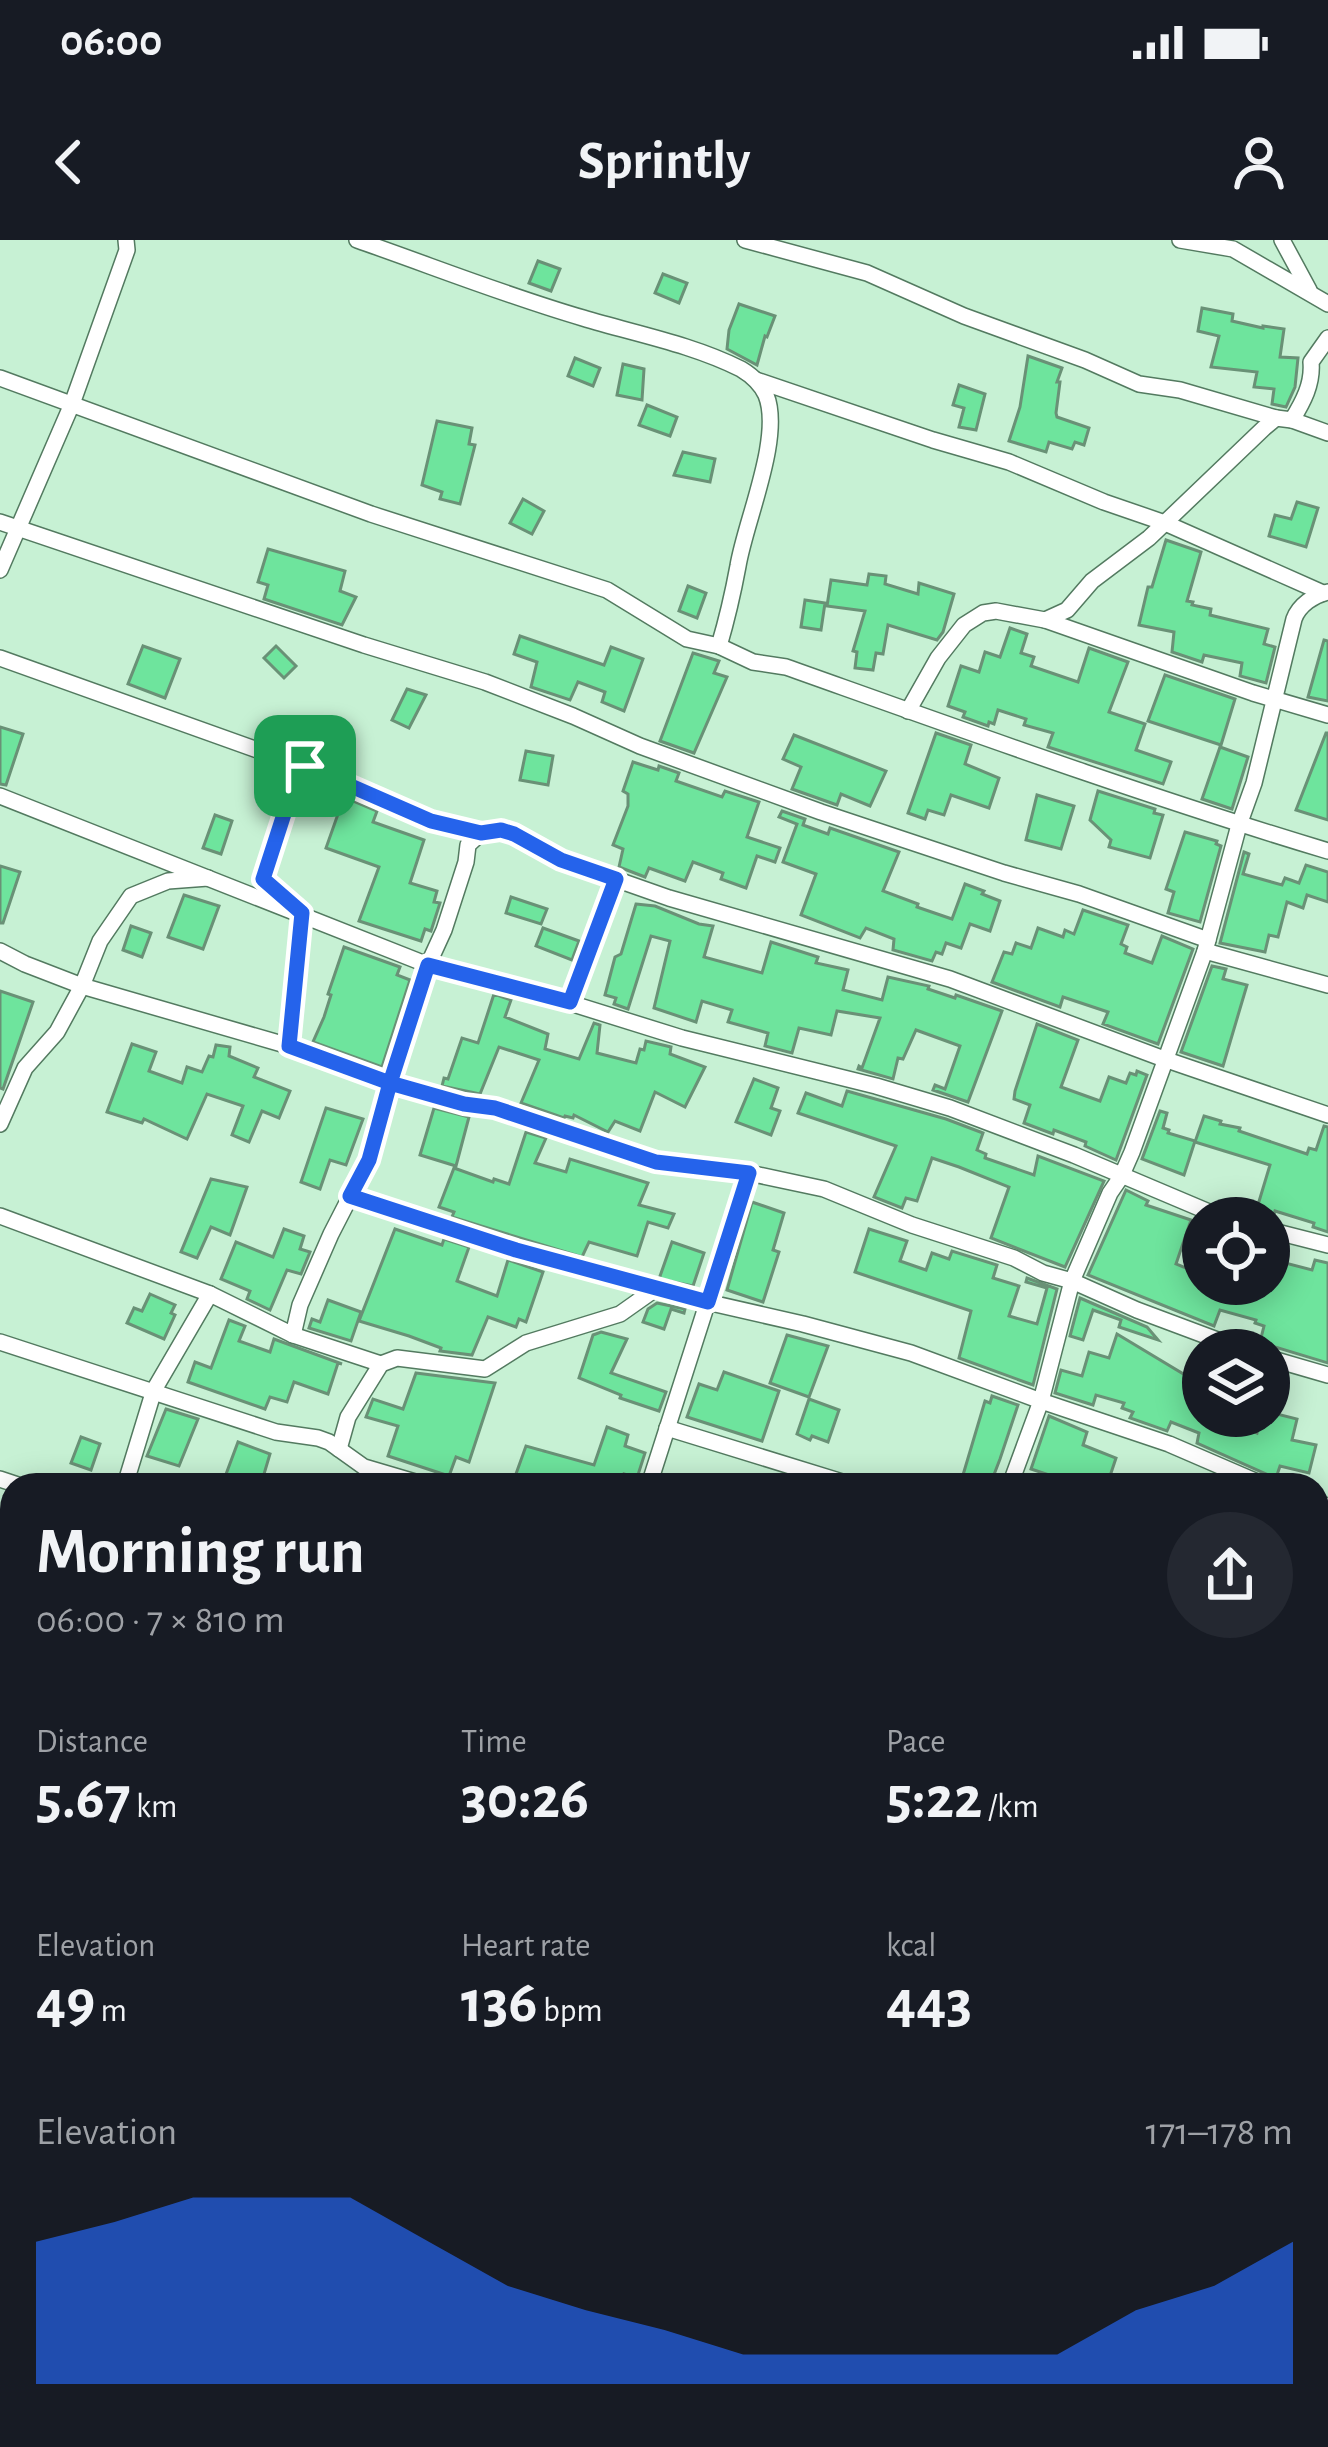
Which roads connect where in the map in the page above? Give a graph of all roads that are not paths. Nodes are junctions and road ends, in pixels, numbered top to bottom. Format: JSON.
{"nodes":[{"id":1,"x":126,"y":240,"type":"edge"},
{"id":2,"x":357,"y":240,"type":"edge"},
{"id":3,"x":745,"y":240,"type":"edge"},
{"id":4,"x":1180,"y":240,"type":"edge"},
{"id":5,"x":1282,"y":240,"type":"edge"},
{"id":6,"x":1311,"y":294,"type":"junction"},
{"id":7,"x":1328,"y":304,"type":"edge"},
{"id":8,"x":1328,"y":338,"type":"edge"},
{"id":9,"x":0,"y":378,"type":"edge"},
{"id":10,"x":756,"y":380,"type":"junction"},
{"id":11,"x":72,"y":404,"type":"junction"},
{"id":12,"x":1284,"y":419,"type":"junction"},
{"id":13,"x":1328,"y":433,"type":"edge"},
{"id":14,"x":0,"y":522,"type":"edge"},
{"id":15,"x":1165,"y":523,"type":"junction"},
{"id":16,"x":17,"y":529,"type":"junction"},
{"id":17,"x":0,"y":570,"type":"edge"},
{"id":18,"x":1326,"y":593,"type":"edge"},
{"id":19,"x":1045,"y":620,"type":"junction"},
{"id":20,"x":719,"y":646,"type":"junction"},
{"id":21,"x":0,"y":658,"type":"edge"},
{"id":22,"x":1273,"y":698,"type":"junction"},
{"id":23,"x":908,"y":711,"type":"junction"},
{"id":24,"x":1328,"y":716,"type":"edge"},
{"id":25,"x":305,"y":766,"type":"junction"},
{"id":26,"x":0,"y":796,"type":"edge"},
{"id":27,"x":1239,"y":825,"type":"junction"},
{"id":28,"x":481,"y":833,"type":"junction"},
{"id":29,"x":1328,"y":851,"type":"edge"},
{"id":30,"x":211,"y":878,"type":"junction"},
{"id":31,"x":616,"y":879,"type":"junction"},
{"id":32,"x":302,"y":913,"type":"junction"},
{"id":33,"x":1207,"y":945,"type":"junction"},
{"id":34,"x":0,"y":951,"type":"edge"},
{"id":35,"x":428,"y":965,"type":"junction"},
{"id":36,"x":1328,"y":985,"type":"edge"},
{"id":37,"x":82,"y":986,"type":"junction"},
{"id":38,"x":570,"y":1002,"type":"junction"},
{"id":39,"x":289,"y":1046,"type":"junction"},
{"id":40,"x":1163,"y":1059,"type":"junction"},
{"id":41,"x":390,"y":1083,"type":"junction"},
{"id":42,"x":1328,"y":1114,"type":"edge"},
{"id":43,"x":0,"y":1124,"type":"edge"},
{"id":44,"x":749,"y":1173,"type":"junction"},
{"id":45,"x":1121,"y":1177,"type":"junction"},
{"id":46,"x":350,"y":1196,"type":"junction"},
{"id":47,"x":1182,"y":1202,"type":"edge"},
{"id":48,"x":0,"y":1216,"type":"edge"},
{"id":49,"x":1290,"y":1235,"type":"edge"},
{"id":50,"x":1328,"y":1245,"type":"edge"},
{"id":51,"x":1072,"y":1281,"type":"junction"},
{"id":52,"x":654,"y":1289,"type":"junction"},
{"id":53,"x":210,"y":1294,"type":"junction"},
{"id":54,"x":708,"y":1302,"type":"junction"},
{"id":55,"x":1188,"y":1329,"type":"edge"},
{"id":56,"x":293,"y":1335,"type":"junction"},
{"id":57,"x":0,"y":1342,"type":"edge"},
{"id":58,"x":380,"y":1364,"type":"junction"},
{"id":59,"x":1290,"y":1364,"type":"edge"},
{"id":60,"x":1328,"y":1376,"type":"edge"},
{"id":61,"x":154,"y":1390,"type":"junction"},
{"id":62,"x":1040,"y":1401,"type":"junction"},
{"id":63,"x":668,"y":1428,"type":"junction"},
{"id":64,"x":339,"y":1449,"type":"junction"},
{"id":65,"x":129,"y":1473,"type":"edge"},
{"id":66,"x":386,"y":1473,"type":"edge"},
{"id":67,"x":653,"y":1473,"type":"edge"},
{"id":68,"x":813,"y":1473,"type":"edge"},
{"id":69,"x":1014,"y":1473,"type":"edge"},
{"id":70,"x":1236,"y":1473,"type":"edge"}],
"edges":[{"from":1,"to":11,"type":"street"},
{"from":2,"to":10,"type":"street"},
{"from":3,"to":12,"type":"street"},
{"from":4,"to":6,"type":"street"},
{"from":5,"to":6,"type":"street"},
{"from":6,"to":7,"type":"street"},
{"from":8,"to":12,"type":"street"},
{"from":9,"to":11,"type":"street"},
{"from":10,"to":15,"type":"street"},
{"from":10,"to":20,"type":"street"},
{"from":11,"to":16,"type":"street"},
{"from":11,"to":20,"type":"street"},
{"from":12,"to":13,"type":"street"},
{"from":12,"to":15,"type":"street"},
{"from":14,"to":16,"type":"street"},
{"from":15,"to":18,"type":"street"},
{"from":15,"to":19,"type":"street"},
{"from":16,"to":17,"type":"street"},
{"from":16,"to":33,"type":"street"},
{"from":18,"to":22,"type":"street"},
{"from":19,"to":22,"type":"street"},
{"from":19,"to":23,"type":"street"},
{"from":20,"to":23,"type":"street"},
{"from":21,"to":25,"type":"street"},
{"from":22,"to":24,"type":"street"},
{"from":22,"to":27,"type":"street"},
{"from":23,"to":27,"type":"street"},
{"from":25,"to":28,"type":"street"},
{"from":25,"to":32,"type":"street"},
{"from":26,"to":30,"type":"street"},
{"from":27,"to":29,"type":"street"},
{"from":27,"to":33,"type":"street"},
{"from":28,"to":31,"type":"street"},
{"from":28,"to":35,"type":"street"},
{"from":30,"to":32,"type":"street"},
{"from":30,"to":37,"type":"street"},
{"from":31,"to":38,"type":"street"},
{"from":31,"to":40,"type":"street"},
{"from":32,"to":35,"type":"street"},
{"from":32,"to":39,"type":"street"},
{"from":33,"to":36,"type":"street"},
{"from":33,"to":40,"type":"street"},
{"from":34,"to":37,"type":"street"},
{"from":35,"to":38,"type":"street"},
{"from":35,"to":41,"type":"street"},
{"from":37,"to":39,"type":"street"},
{"from":37,"to":43,"type":"street"},
{"from":38,"to":45,"type":"street"},
{"from":39,"to":41,"type":"street"},
{"from":40,"to":42,"type":"street"},
{"from":40,"to":45,"type":"street"},
{"from":41,"to":44,"type":"street"},
{"from":41,"to":46,"type":"street"},
{"from":44,"to":51,"type":"street"},
{"from":44,"to":54,"type":"street"},
{"from":45,"to":47,"type":"street"},
{"from":45,"to":51,"type":"street"},
{"from":46,"to":52,"type":"street"},
{"from":46,"to":56,"type":"street"},
{"from":48,"to":53,"type":"street"},
{"from":49,"to":50,"type":"street"},
{"from":51,"to":55,"type":"street"},
{"from":51,"to":62,"type":"street"},
{"from":52,"to":54,"type":"street"},
{"from":52,"to":58,"type":"street"},
{"from":53,"to":56,"type":"street"},
{"from":53,"to":61,"type":"street"},
{"from":54,"to":62,"type":"street"},
{"from":54,"to":63,"type":"street"},
{"from":56,"to":58,"type":"street"},
{"from":57,"to":61,"type":"street"},
{"from":58,"to":64,"type":"street"},
{"from":59,"to":60,"type":"street"},
{"from":61,"to":64,"type":"street"},
{"from":61,"to":65,"type":"street"},
{"from":62,"to":69,"type":"street"},
{"from":62,"to":70,"type":"street"},
{"from":63,"to":67,"type":"street"},
{"from":63,"to":68,"type":"street"},
{"from":64,"to":66,"type":"street"}]}
